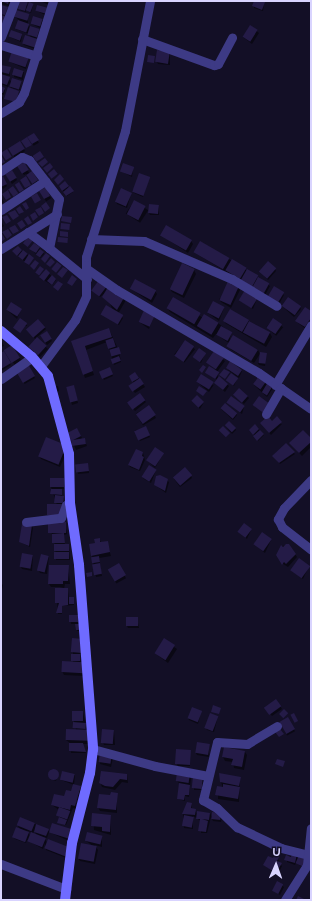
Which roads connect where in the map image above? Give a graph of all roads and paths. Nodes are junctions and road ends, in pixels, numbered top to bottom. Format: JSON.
{"nodes":[{"id":1,"x":15,"y":1,"type":"edge"},
{"id":2,"x":53,"y":1,"type":"edge"},
{"id":3,"x":150,"y":1,"type":"edge"},
{"id":4,"x":1,"y":37,"type":"edge"},
{"id":5,"x":232,"y":38,"type":"dead end"},
{"id":6,"x":142,"y":39,"type":"junction"},
{"id":7,"x":1,"y":45,"type":"edge"},
{"id":8,"x":37,"y":56,"type":"junction"},
{"id":9,"x":1,"y":113,"type":"edge"},
{"id":10,"x":1,"y":171,"type":"edge"},
{"id":11,"x":45,"y":181,"type":"junction"},
{"id":12,"x":1,"y":210,"type":"edge"},
{"id":13,"x":57,"y":214,"type":"junction"},
{"id":14,"x":28,"y":232,"type":"junction"},
{"id":15,"x":91,"y":239,"type":"junction"},
{"id":16,"x":49,"y":248,"type":"junction"},
{"id":17,"x":1,"y":249,"type":"edge"},
{"id":18,"x":87,"y":269,"type":"junction"},
{"id":19,"x":88,"y":279,"type":"junction"},
{"id":20,"x":277,"y":306,"type":"dead end"},
{"id":21,"x":311,"y":325,"type":"edge"},
{"id":22,"x":1,"y":331,"type":"edge"},
{"id":23,"x":32,"y":357,"type":"junction"},
{"id":24,"x":40,"y":366,"type":"junction"},
{"id":25,"x":1,"y":379,"type":"edge"},
{"id":26,"x":278,"y":387,"type":"junction"},
{"id":27,"x":311,"y":409,"type":"edge"},
{"id":28,"x":266,"y":414,"type":"dead end"},
{"id":29,"x":311,"y":480,"type":"edge"},
{"id":30,"x":70,"y":503,"type":"junction"},
{"id":31,"x":26,"y":522,"type":"dead end"},
{"id":32,"x":311,"y":550,"type":"edge"},
{"id":33,"x":277,"y":726,"type":"dead end"},
{"id":34,"x":93,"y":748,"type":"junction"},
{"id":35,"x":208,"y":776,"type":"junction"},
{"id":36,"x":311,"y":828,"type":"edge"},
{"id":37,"x":309,"y":855,"type":"junction"},
{"id":38,"x":1,"y":864,"type":"edge"},
{"id":39,"x":66,"y":889,"type":"junction"},
{"id":40,"x":65,"y":900,"type":"edge"},
{"id":41,"x":285,"y":900,"type":"edge"}],
"edges":[{"from":1,"to":4,"type":"street"},
{"from":2,"to":8,"type":"street"},
{"from":3,"to":6,"type":"street"},
{"from":5,"to":6,"type":"street"},
{"from":6,"to":15,"type":"street"},
{"from":7,"to":8,"type":"street"},
{"from":8,"to":9,"type":"street"},
{"from":10,"to":11,"type":"street"},
{"from":11,"to":12,"type":"street"},
{"from":11,"to":13,"type":"street"},
{"from":13,"to":14,"type":"street"},
{"from":13,"to":16,"type":"street"},
{"from":14,"to":16,"type":"street"},
{"from":14,"to":17,"type":"street"},
{"from":15,"to":18,"type":"street"},
{"from":15,"to":20,"type":"street"},
{"from":16,"to":19,"type":"street"},
{"from":18,"to":19,"type":"street"},
{"from":18,"to":26,"type":"street"},
{"from":19,"to":24,"type":"street"},
{"from":21,"to":26,"type":"street"},
{"from":22,"to":23,"type":"street"},
{"from":23,"to":24,"type":"street"},
{"from":23,"to":25,"type":"street"},
{"from":24,"to":30,"type":"street"},
{"from":26,"to":27,"type":"street"},
{"from":26,"to":28,"type":"street"},
{"from":29,"to":32,"type":"street"},
{"from":30,"to":31,"type":"street"},
{"from":30,"to":34,"type":"street"},
{"from":33,"to":35,"type":"street"},
{"from":34,"to":35,"type":"street"},
{"from":34,"to":39,"type":"street"},
{"from":35,"to":37,"type":"street"},
{"from":36,"to":37,"type":"street"},
{"from":37,"to":41,"type":"street"},
{"from":38,"to":39,"type":"street"},
{"from":39,"to":40,"type":"street"}]}
